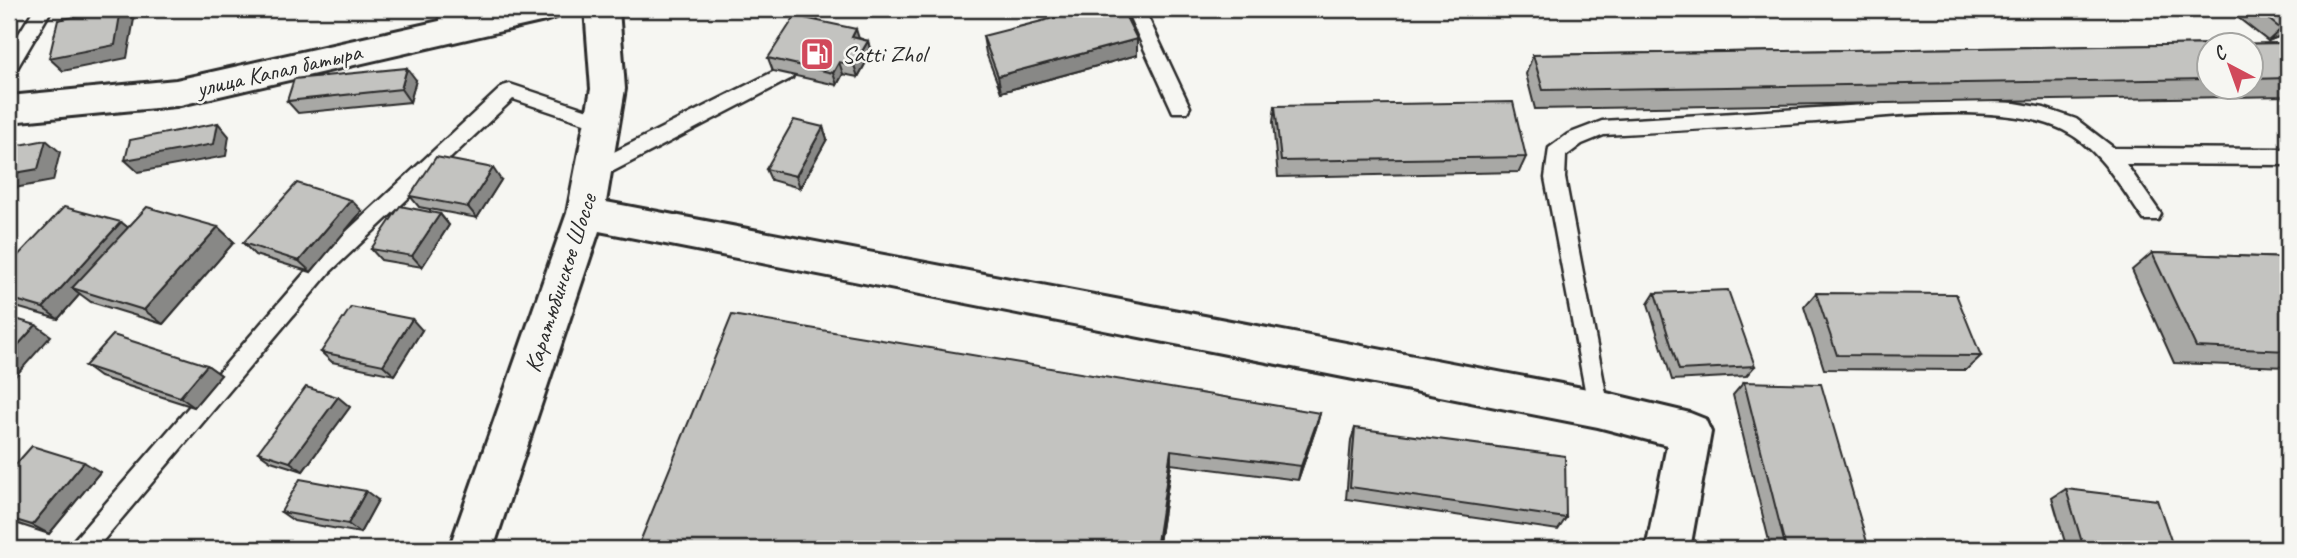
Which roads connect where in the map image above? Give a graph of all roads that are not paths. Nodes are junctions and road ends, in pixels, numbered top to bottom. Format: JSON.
{"nodes":[{"id":1,"x":43,"y":9,"type":"edge"},
{"id":2,"x":545,"y":9,"type":"edge"},
{"id":3,"x":602,"y":9,"type":"edge"},
{"id":4,"x":808,"y":9,"type":"edge"},
{"id":5,"x":1135,"y":9,"type":"edge"},
{"id":6,"x":448,"y":20,"type":"edge"},
{"id":7,"x":808,"y":31,"type":"edge"},
{"id":8,"x":9,"y":65,"type":"edge"},
{"id":9,"x":785,"y":73,"type":"edge"},
{"id":10,"x":1180,"y":107,"type":"dead end"},
{"id":11,"x":9,"y":109,"type":"edge"},
{"id":12,"x":603,"y":122,"type":"junction"},
{"id":13,"x":2110,"y":156,"type":"junction"},
{"id":14,"x":2288,"y":157,"type":"edge"},
{"id":15,"x":593,"y":172,"type":"junction"},
{"id":16,"x":586,"y":213,"type":"junction"},
{"id":17,"x":2151,"y":214,"type":"dead end"},
{"id":18,"x":1598,"y":409,"type":"junction"},
{"id":19,"x":81,"y":549,"type":"edge"},
{"id":20,"x":471,"y":549,"type":"edge"},
{"id":21,"x":1668,"y":549,"type":"edge"}],
"edges":[{"from":1,"to":8,"type":"lane"},
{"from":2,"to":6,"type":"street","name":"улица Капал батыра"},
{"from":3,"to":12,"type":"street","name":"Каратюбинское Шоссе"},
{"from":4,"to":7,"type":"lane"},
{"from":5,"to":10,"type":"lane"},
{"from":6,"to":11,"type":"street","name":"улица Капал батыра"},
{"from":9,"to":15,"type":"lane"},
{"from":12,"to":15,"type":"street","name":"Каратюбинское Шоссе"},
{"from":12,"to":19,"type":"lane"},
{"from":13,"to":14,"type":"lane"},
{"from":13,"to":17,"type":"lane"},
{"from":13,"to":18,"type":"lane"},
{"from":15,"to":16,"type":"street","name":"Каратюбинское Шоссе"},
{"from":16,"to":18,"type":"street"},
{"from":16,"to":20,"type":"street","name":"Каратюбинское Шоссе"},
{"from":18,"to":21,"type":"street"}]}
